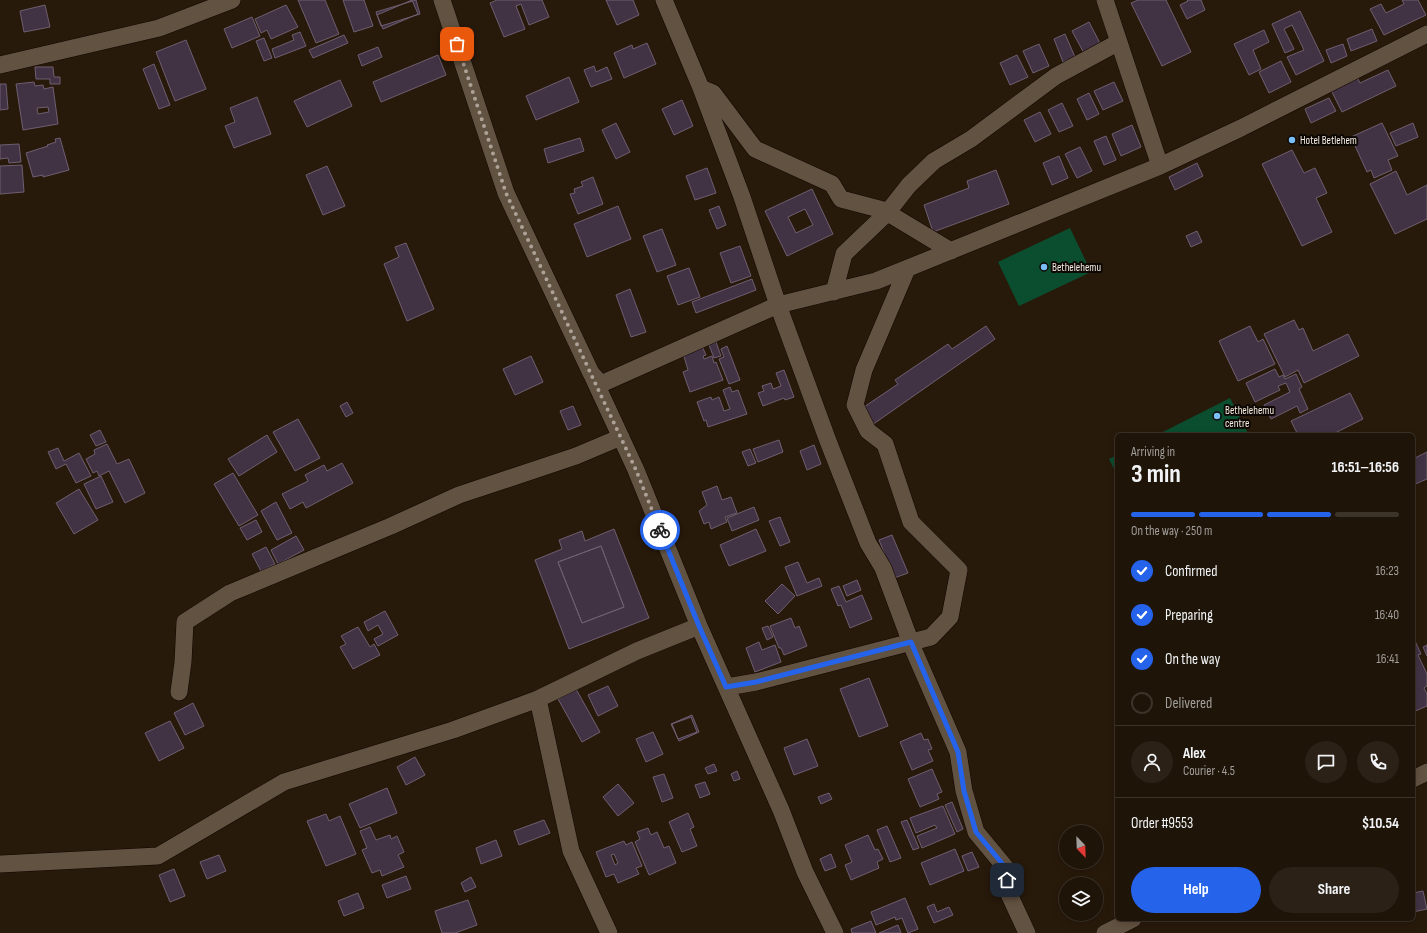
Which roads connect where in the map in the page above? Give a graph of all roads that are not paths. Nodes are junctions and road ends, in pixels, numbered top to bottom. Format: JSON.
{"nodes":[{"id":1,"x":232,"y":0,"type":"edge"},
{"id":2,"x":442,"y":0,"type":"edge"},
{"id":3,"x":664,"y":0,"type":"edge"},
{"id":4,"x":1105,"y":0,"type":"edge"},
{"id":5,"x":1427,"y":34,"type":"edge"},
{"id":6,"x":1119,"y":42,"type":"junction"},
{"id":7,"x":0,"y":65,"type":"edge"},
{"id":8,"x":701,"y":88,"type":"junction"},
{"id":9,"x":1160,"y":166,"type":"junction"},
{"id":10,"x":887,"y":213,"type":"junction"},
{"id":11,"x":952,"y":251,"type":"junction"},
{"id":12,"x":907,"y":269,"type":"junction"},
{"id":13,"x":834,"y":292,"type":"junction"},
{"id":14,"x":778,"y":305,"type":"junction"},
{"id":15,"x":591,"y":373,"type":"junction"},
{"id":16,"x":621,"y":437,"type":"junction"},
{"id":17,"x":699,"y":626,"type":"junction"},
{"id":18,"x":911,"y":642,"type":"junction"},
{"id":19,"x":726,"y":687,"type":"junction"},
{"id":20,"x":179,"y":692,"type":"dead end"},
{"id":21,"x":538,"y":699,"type":"junction"},
{"id":22,"x":1427,"y":772,"type":"edge"},
{"id":23,"x":1415,"y":778,"type":"edge"},
{"id":24,"x":0,"y":864,"type":"edge"},
{"id":25,"x":1129,"y":921,"type":"edge"},
{"id":26,"x":609,"y":933,"type":"edge"},
{"id":27,"x":835,"y":933,"type":"edge"},
{"id":28,"x":1027,"y":933,"type":"edge"},
{"id":29,"x":1105,"y":933,"type":"edge"}],
"edges":[{"from":1,"to":7,"type":"street"},
{"from":2,"to":15,"type":"street"},
{"from":3,"to":8,"type":"street"},
{"from":4,"to":6,"type":"street"},
{"from":5,"to":9,"type":"street"},
{"from":6,"to":9,"type":"street"},
{"from":6,"to":10,"type":"street"},
{"from":8,"to":10,"type":"street"},
{"from":8,"to":14,"type":"street"},
{"from":9,"to":11,"type":"street"},
{"from":10,"to":11,"type":"street"},
{"from":10,"to":13,"type":"street"},
{"from":11,"to":12,"type":"street"},
{"from":12,"to":13,"type":"street"},
{"from":12,"to":18,"type":"street"},
{"from":13,"to":14,"type":"street"},
{"from":14,"to":15,"type":"street"},
{"from":14,"to":18,"type":"street"},
{"from":15,"to":16,"type":"street"},
{"from":16,"to":17,"type":"street"},
{"from":16,"to":20,"type":"street"},
{"from":17,"to":19,"type":"street"},
{"from":17,"to":21,"type":"street"},
{"from":18,"to":19,"type":"street"},
{"from":18,"to":28,"type":"street"},
{"from":19,"to":27,"type":"street"},
{"from":21,"to":24,"type":"street"},
{"from":21,"to":26,"type":"street"},
{"from":22,"to":23,"type":"street"},
{"from":25,"to":29,"type":"street"}]}
